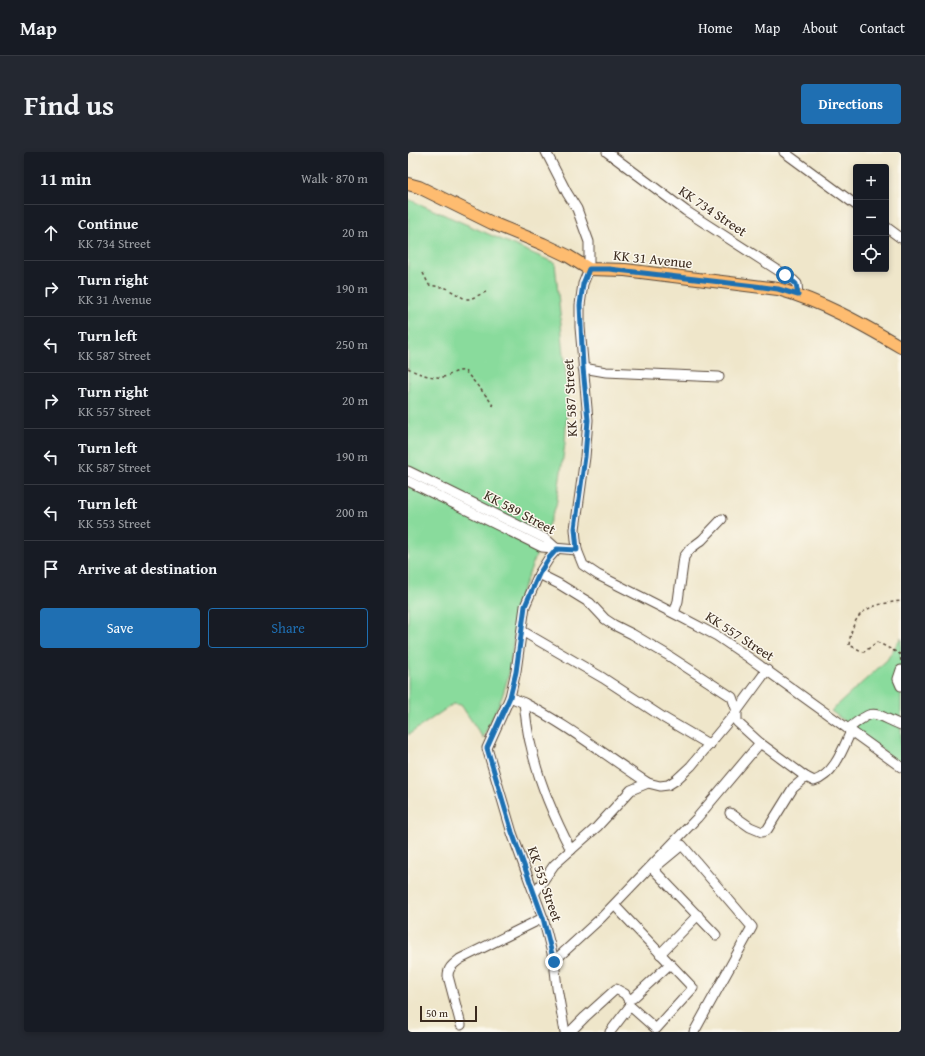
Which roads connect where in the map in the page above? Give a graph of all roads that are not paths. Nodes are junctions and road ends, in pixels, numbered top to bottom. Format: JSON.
{"nodes":[{"id":1,"x":546,"y":152,"type":"edge"},
{"id":2,"x":607,"y":152,"type":"edge"},
{"id":3,"x":784,"y":152,"type":"edge"},
{"id":4,"x":408,"y":184,"type":"edge"},
{"id":5,"x":853,"y":203,"type":"edge"},
{"id":6,"x":889,"y":228,"type":"edge"},
{"id":7,"x":901,"y":238,"type":"edge"},
{"id":8,"x":589,"y":269,"type":"junction"},
{"id":9,"x":798,"y":295,"type":"junction"},
{"id":10,"x":901,"y":347,"type":"edge"},
{"id":11,"x":583,"y":368,"type":"junction"},
{"id":12,"x":719,"y":377,"type":"dead end"},
{"id":13,"x":408,"y":471,"type":"edge"},
{"id":14,"x":408,"y":481,"type":"edge"},
{"id":15,"x":722,"y":519,"type":"dead end"},
{"id":16,"x":557,"y":549,"type":"junction"},
{"id":17,"x":577,"y":550,"type":"junction"},
{"id":18,"x":539,"y":574,"type":"junction"},
{"id":19,"x":674,"y":613,"type":"junction"},
{"id":20,"x":522,"y":631,"type":"junction"},
{"id":21,"x":767,"y":670,"type":"junction"},
{"id":22,"x":901,"y":670,"type":"edge"},
{"id":23,"x":901,"y":686,"type":"edge"},
{"id":24,"x":510,"y":697,"type":"junction"},
{"id":25,"x":524,"y":703,"type":"junction"},
{"id":26,"x":737,"y":711,"type":"junction"},
{"id":27,"x":901,"y":725,"type":"edge"},
{"id":28,"x":849,"y":730,"type":"junction"},
{"id":29,"x":760,"y":744,"type":"junction"},
{"id":30,"x":710,"y":745,"type":"junction"},
{"id":31,"x":901,"y":768,"type":"edge"},
{"id":32,"x":806,"y":777,"type":"junction"},
{"id":33,"x":648,"y":783,"type":"junction"},
{"id":34,"x":730,"y":813,"type":"dead end"},
{"id":35,"x":571,"y":850,"type":"junction"},
{"id":36,"x":534,"y":894,"type":"junction"},
{"id":37,"x":617,"y":908,"type":"dead end"},
{"id":38,"x":698,"y":915,"type":"junction"},
{"id":39,"x":543,"y":918,"type":"junction"},
{"id":40,"x":716,"y":935,"type":"dead end"},
{"id":41,"x":660,"y":954,"type":"junction"},
{"id":42,"x":554,"y":962,"type":"junction"},
{"id":43,"x":670,"y":964,"type":"junction"},
{"id":44,"x":461,"y":1025,"type":"dead end"},
{"id":45,"x":565,"y":1032,"type":"edge"},
{"id":46,"x":570,"y":1032,"type":"edge"},
{"id":47,"x":610,"y":1032,"type":"edge"},
{"id":48,"x":694,"y":1032,"type":"edge"}],
"edges":[{"from":1,"to":8,"type":"street","name":"KK 587 Street"},
{"from":2,"to":9,"type":"street","name":"KK 734 Street"},
{"from":3,"to":5,"type":"street"},
{"from":4,"to":8,"type":"main road"},
{"from":6,"to":7,"type":"street"},
{"from":8,"to":9,"type":"main road","name":"KK 31 Avenue"},
{"from":8,"to":11,"type":"street","name":"KK 587 Street"},
{"from":9,"to":10,"type":"main road","name":"KK 31 Avenue"},
{"from":11,"to":12,"type":"street"},
{"from":11,"to":17,"type":"street","name":"KK 587 Street"},
{"from":13,"to":16,"type":"street","name":"KK 589 Street"},
{"from":14,"to":16,"type":"street","name":"KK 589 Street"},
{"from":15,"to":19,"type":"street"},
{"from":16,"to":17,"type":"street"},
{"from":16,"to":18,"type":"street"},
{"from":17,"to":19,"type":"street","name":"KK 557 Street"},
{"from":18,"to":20,"type":"street"},
{"from":18,"to":26,"type":"street"},
{"from":19,"to":21,"type":"street","name":"KK 557 Street"},
{"from":20,"to":24,"type":"street"},
{"from":20,"to":30,"type":"street"},
{"from":21,"to":26,"type":"street"},
{"from":21,"to":28,"type":"street","name":"KK 557 Street"},
{"from":22,"to":23,"type":"street"},
{"from":24,"to":25,"type":"street"},
{"from":24,"to":36,"type":"street","name":"KK 553 Street"},
{"from":25,"to":33,"type":"street"},
{"from":25,"to":35,"type":"street"},
{"from":26,"to":29,"type":"street"},
{"from":26,"to":30,"type":"street"},
{"from":27,"to":28,"type":"street"},
{"from":28,"to":31,"type":"street","name":"KK 557 Street"},
{"from":28,"to":32,"type":"street"},
{"from":29,"to":32,"type":"street"},
{"from":29,"to":42,"type":"street"},
{"from":30,"to":33,"type":"street"},
{"from":32,"to":34,"type":"street"},
{"from":33,"to":35,"type":"street"},
{"from":35,"to":36,"type":"street"},
{"from":36,"to":39,"type":"street","name":"KK 553 Street"},
{"from":37,"to":41,"type":"street"},
{"from":38,"to":40,"type":"street"},
{"from":38,"to":41,"type":"street"},
{"from":38,"to":48,"type":"street"},
{"from":39,"to":42,"type":"street","name":"KK 553 Street"},
{"from":39,"to":44,"type":"street"},
{"from":41,"to":43,"type":"street"},
{"from":42,"to":45,"type":"street","name":"KK 553 Street"},
{"from":43,"to":46,"type":"street"},
{"from":43,"to":47,"type":"street"}]}
